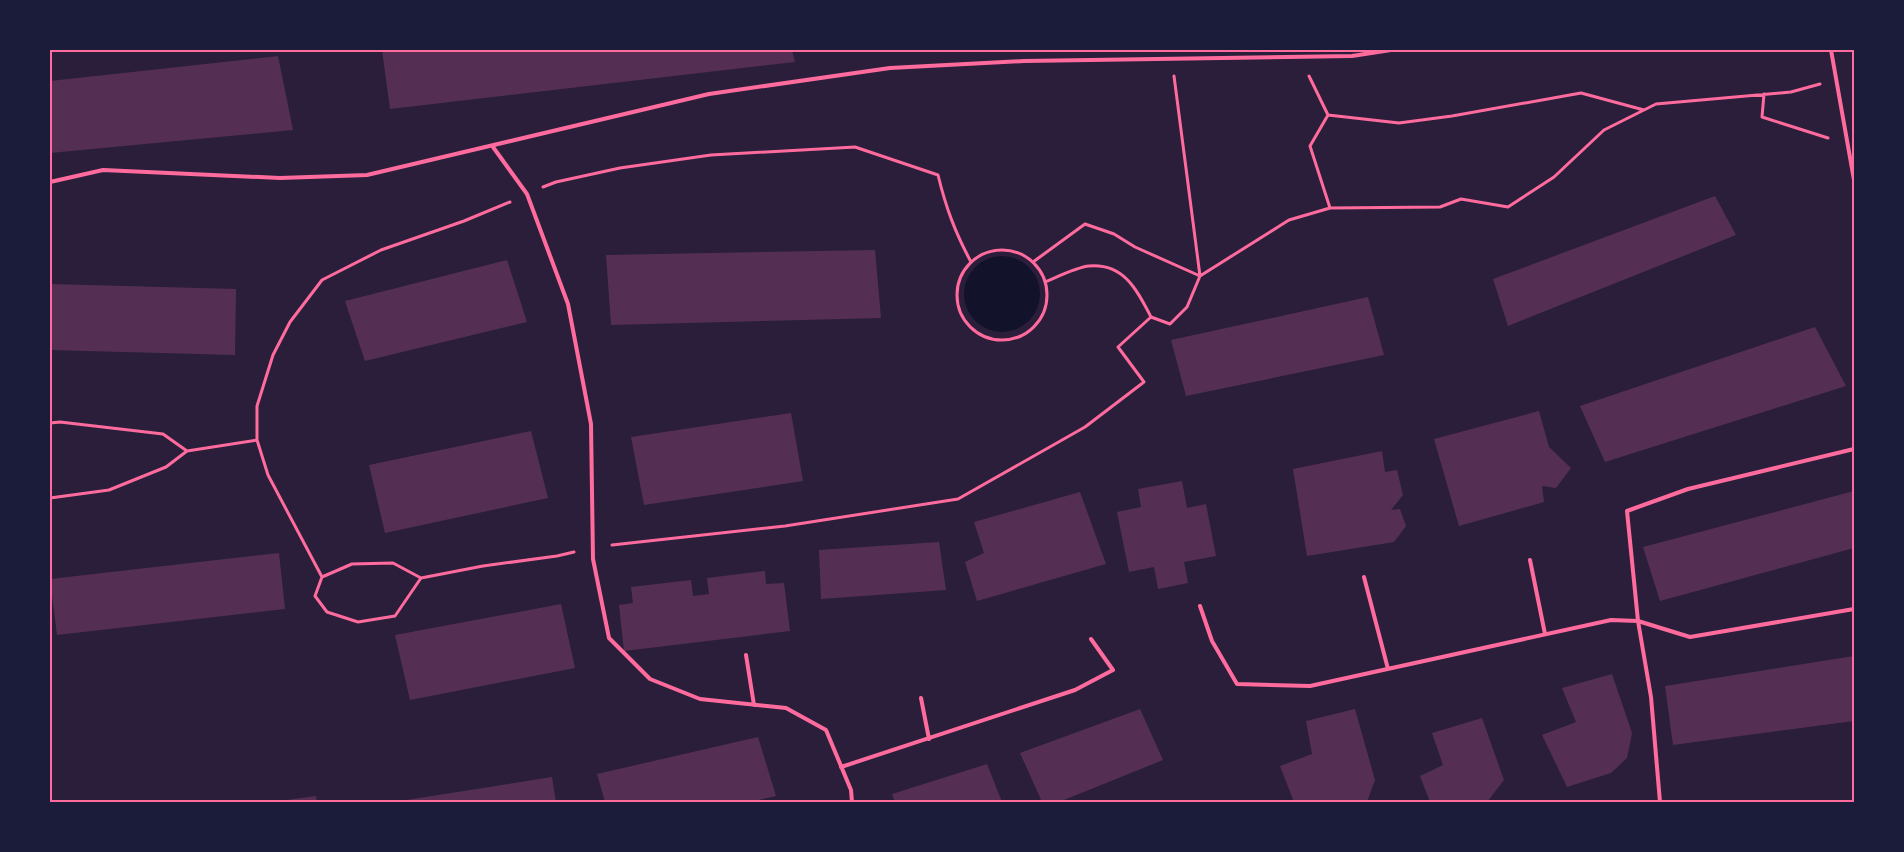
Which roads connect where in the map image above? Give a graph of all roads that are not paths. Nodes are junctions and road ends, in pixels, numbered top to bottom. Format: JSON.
{"nodes":[{"id":1,"x":1391,"y":50,"type":"edge"},
{"id":2,"x":1831,"y":50,"type":"edge"},
{"id":3,"x":493,"y":146,"type":"junction"},
{"id":4,"x":1854,"y":180,"type":"edge"},
{"id":5,"x":50,"y":182,"type":"edge"},
{"id":6,"x":1854,"y":449,"type":"edge"},
{"id":7,"x":1530,"y":560,"type":"dead end"},
{"id":8,"x":1364,"y":578,"type":"dead end"},
{"id":9,"x":1200,"y":606,"type":"dead end"},
{"id":10,"x":1854,"y":609,"type":"edge"},
{"id":11,"x":1638,"y":621,"type":"junction"},
{"id":12,"x":1545,"y":634,"type":"junction"},
{"id":13,"x":1092,"y":639,"type":"dead end"},
{"id":14,"x":746,"y":655,"type":"dead end"},
{"id":15,"x":1388,"y":669,"type":"junction"},
{"id":16,"x":921,"y":698,"type":"dead end"},
{"id":17,"x":754,"y":705,"type":"junction"},
{"id":18,"x":929,"y":739,"type":"junction"},
{"id":19,"x":841,"y":767,"type":"junction"},
{"id":20,"x":852,"y":802,"type":"edge"},
{"id":21,"x":1660,"y":802,"type":"edge"}],
"edges":[{"from":1,"to":3,"type":"lane"},
{"from":2,"to":4,"type":"lane"},
{"from":3,"to":5,"type":"lane"},
{"from":3,"to":17,"type":"lane"},
{"from":6,"to":11,"type":"lane"},
{"from":7,"to":12,"type":"lane"},
{"from":8,"to":15,"type":"lane"},
{"from":9,"to":15,"type":"lane"},
{"from":10,"to":11,"type":"lane"},
{"from":11,"to":12,"type":"lane"},
{"from":11,"to":21,"type":"lane"},
{"from":12,"to":15,"type":"lane"},
{"from":13,"to":18,"type":"lane"},
{"from":14,"to":17,"type":"lane"},
{"from":16,"to":18,"type":"lane"},
{"from":17,"to":19,"type":"lane"},
{"from":18,"to":19,"type":"lane"},
{"from":19,"to":20,"type":"lane"}]}
